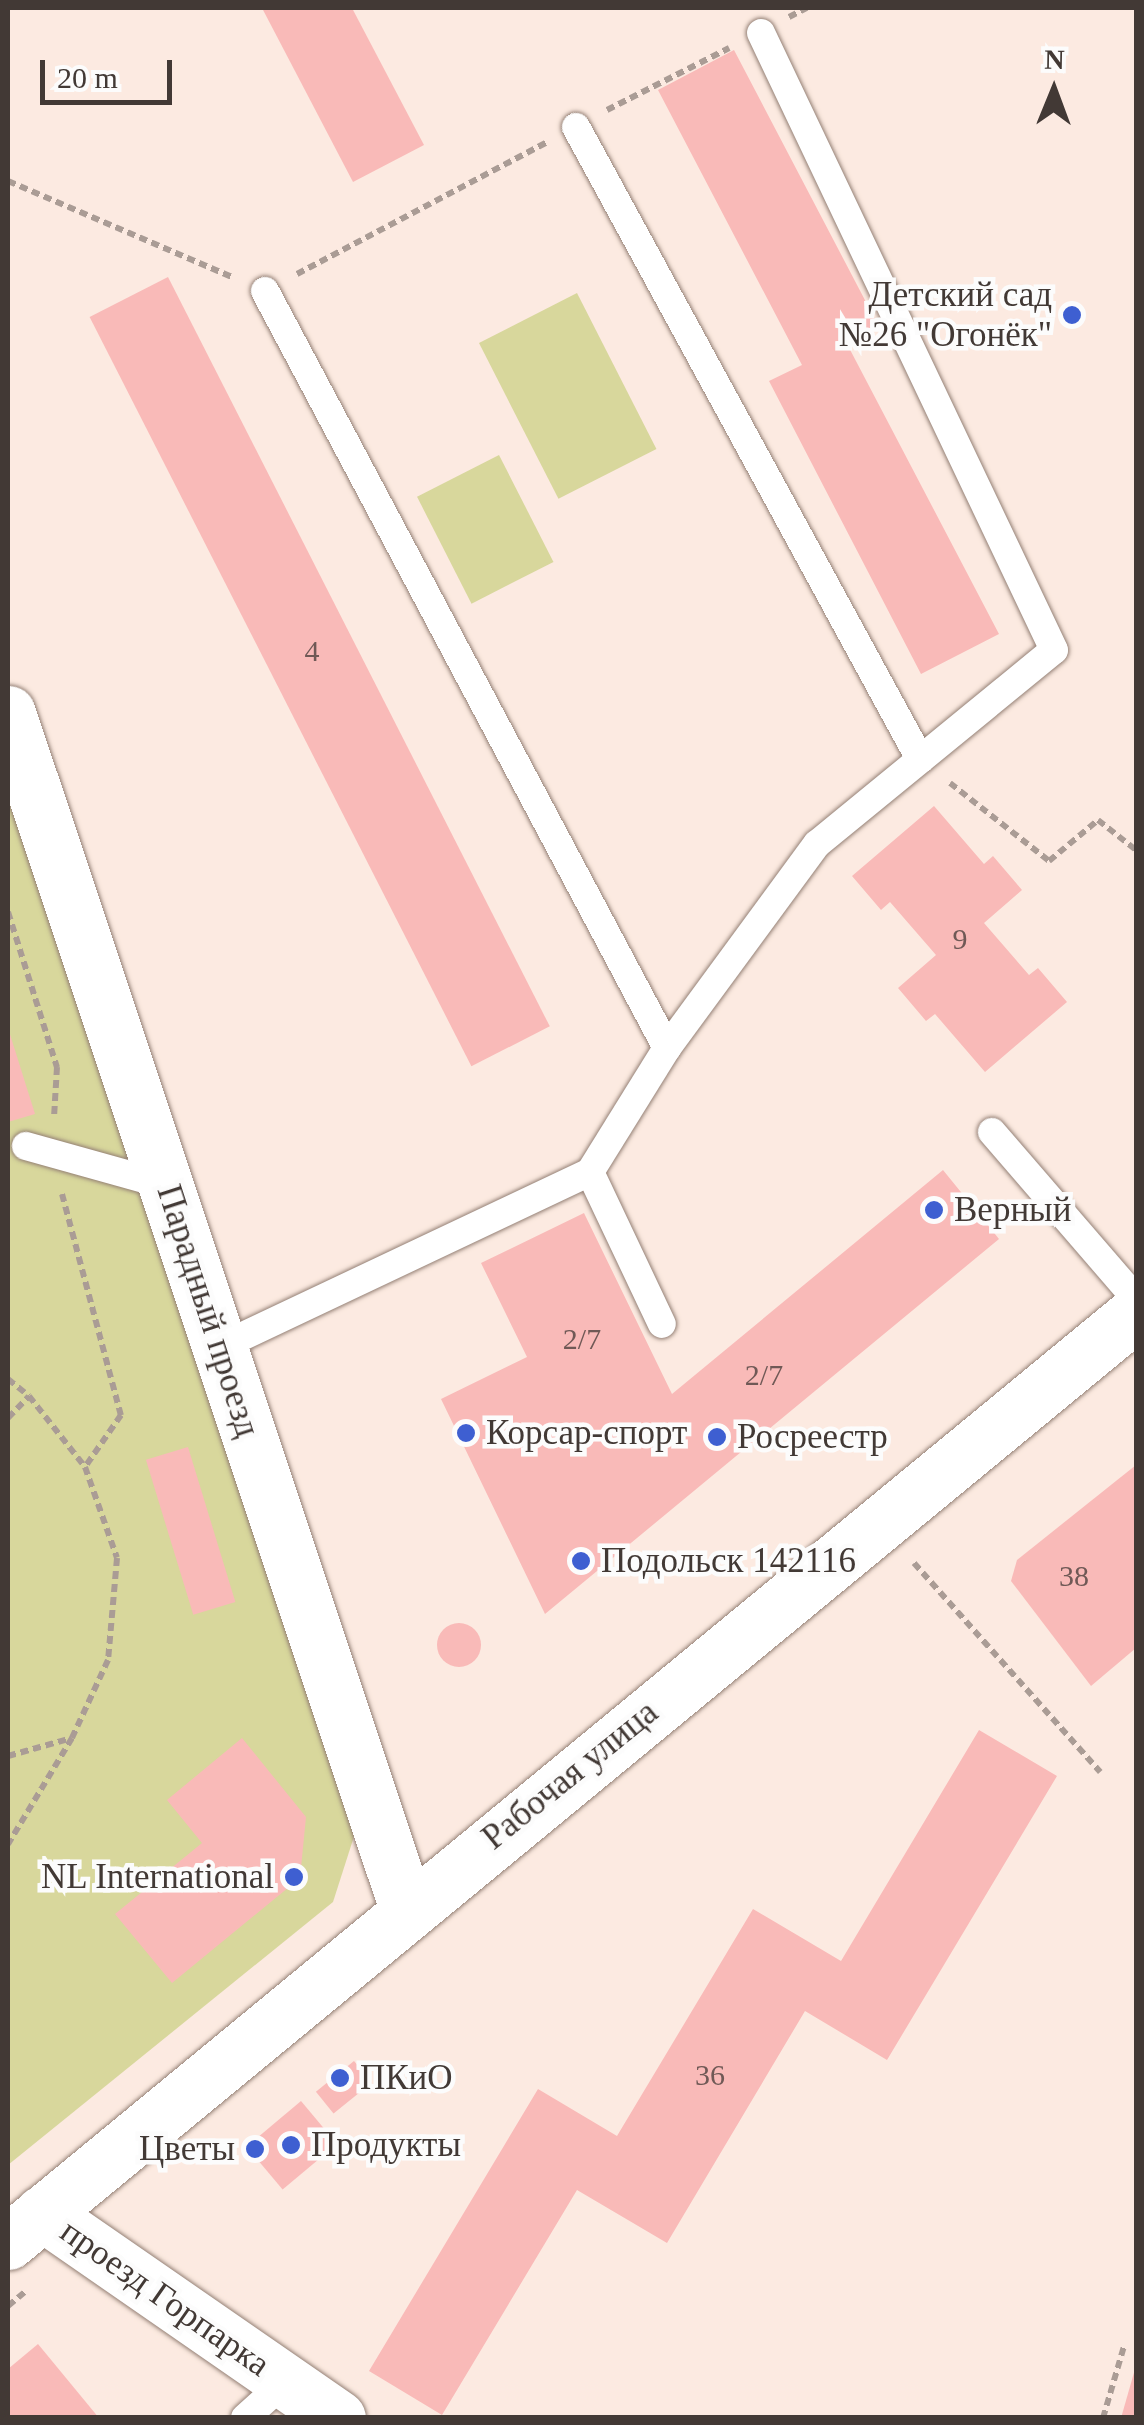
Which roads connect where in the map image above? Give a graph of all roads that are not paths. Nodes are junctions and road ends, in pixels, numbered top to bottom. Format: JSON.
{"nodes":[{"id":1,"x":760,"y":33,"type":"road end"},
{"id":2,"x":576,"y":127,"type":"road end"},
{"id":3,"x":265,"y":291,"type":"road end"},
{"id":4,"x":8,"y":713,"type":"edge"},
{"id":5,"x":920,"y":760,"type":"junction"},
{"id":6,"x":667,"y":1048,"type":"junction"},
{"id":7,"x":992,"y":1132,"type":"dead end"},
{"id":8,"x":26,"y":1146,"type":"dead end"},
{"id":9,"x":590,"y":1172,"type":"junction"},
{"id":10,"x":166,"y":1185,"type":"junction"},
{"id":11,"x":1136,"y":1298,"type":"edge"},
{"id":12,"x":1136,"y":1312,"type":"edge"},
{"id":13,"x":662,"y":1324,"type":"dead end"},
{"id":14,"x":220,"y":1347,"type":"junction"},
{"id":15,"x":407,"y":1909,"type":"junction"},
{"id":16,"x":25,"y":2228,"type":"edge"},
{"id":17,"x":286,"y":2382,"type":"junction"},
{"id":18,"x":246,"y":2418,"type":"edge"},
{"id":19,"x":338,"y":2418,"type":"edge"}],
"edges":[{"from":1,"to":5,"type":"lane"},
{"from":2,"to":5,"type":"lane"},
{"from":3,"to":6,"type":"lane"},
{"from":4,"to":10,"type":"street","name":"Парадный проезд"},
{"from":5,"to":6,"type":"lane"},
{"from":6,"to":9,"type":"lane"},
{"from":7,"to":11,"type":"lane"},
{"from":8,"to":10,"type":"lane"},
{"from":9,"to":13,"type":"lane"},
{"from":9,"to":14,"type":"lane"},
{"from":10,"to":14,"type":"street","name":"Парадный проезд"},
{"from":12,"to":15,"type":"street","name":"Рабочая улица"},
{"from":14,"to":15,"type":"street","name":"Парадный проезд"},
{"from":15,"to":16,"type":"street","name":"Рабочая улица"},
{"from":16,"to":17,"type":"street","name":"проезд Горпарка"},
{"from":17,"to":18,"type":"lane"},
{"from":17,"to":19,"type":"street","name":"проезд Горпарка"}]}
